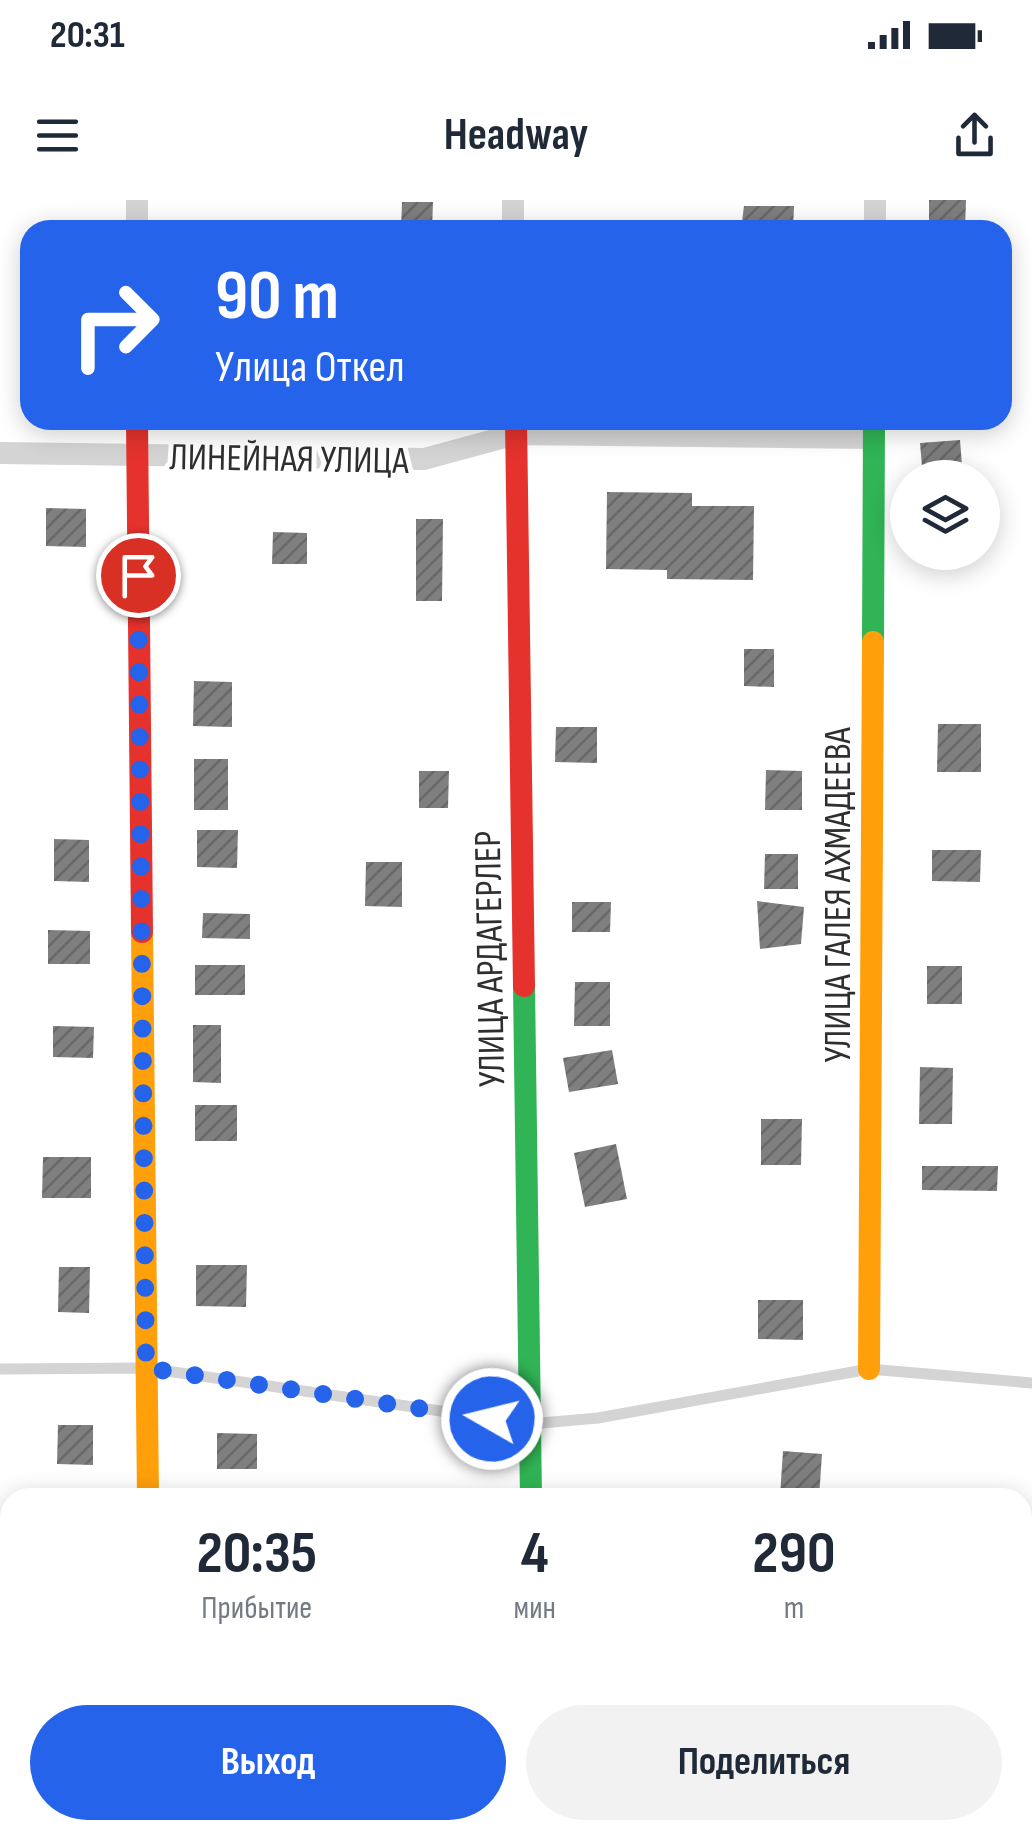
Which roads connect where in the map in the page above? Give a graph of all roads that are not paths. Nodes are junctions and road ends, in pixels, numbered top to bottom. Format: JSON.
{"nodes":[{"id":1,"x":137,"y":430,"type":"edge"},
{"id":2,"x":508,"y":430,"type":"edge"},
{"id":3,"x":516,"y":430,"type":"edge"},
{"id":4,"x":874,"y":430,"type":"edge"},
{"id":5,"x":0,"y":453,"type":"edge"},
{"id":6,"x":138,"y":456,"type":"junction"},
{"id":7,"x":146,"y":1368,"type":"junction"},
{"id":8,"x":0,"y":1369,"type":"edge"},
{"id":9,"x":869,"y":1370,"type":"junction"},
{"id":10,"x":1032,"y":1383,"type":"edge"},
{"id":11,"x":530,"y":1424,"type":"junction"},
{"id":12,"x":148,"y":1488,"type":"edge"},
{"id":13,"x":531,"y":1488,"type":"edge"}],
"edges":[{"from":1,"to":6,"type":"street"},
{"from":2,"to":6,"type":"street","name":"ЛИНЕЙНАЯ УЛИЦА"},
{"from":3,"to":11,"type":"street","name":"УЛИЦА АРДАГЕРЛЕР"},
{"from":4,"to":9,"type":"street","name":"УЛИЦА ГАЛЕЯ АХМАДЕЕВА"},
{"from":5,"to":6,"type":"street","name":"ЛИНЕЙНАЯ УЛИЦА"},
{"from":6,"to":7,"type":"street"},
{"from":7,"to":8,"type":"lane"},
{"from":7,"to":11,"type":"lane"},
{"from":7,"to":12,"type":"street"},
{"from":9,"to":10,"type":"lane"},
{"from":9,"to":11,"type":"lane"},
{"from":11,"to":13,"type":"street","name":"УЛИЦА АРДАГЕРЛЕР"}]}
